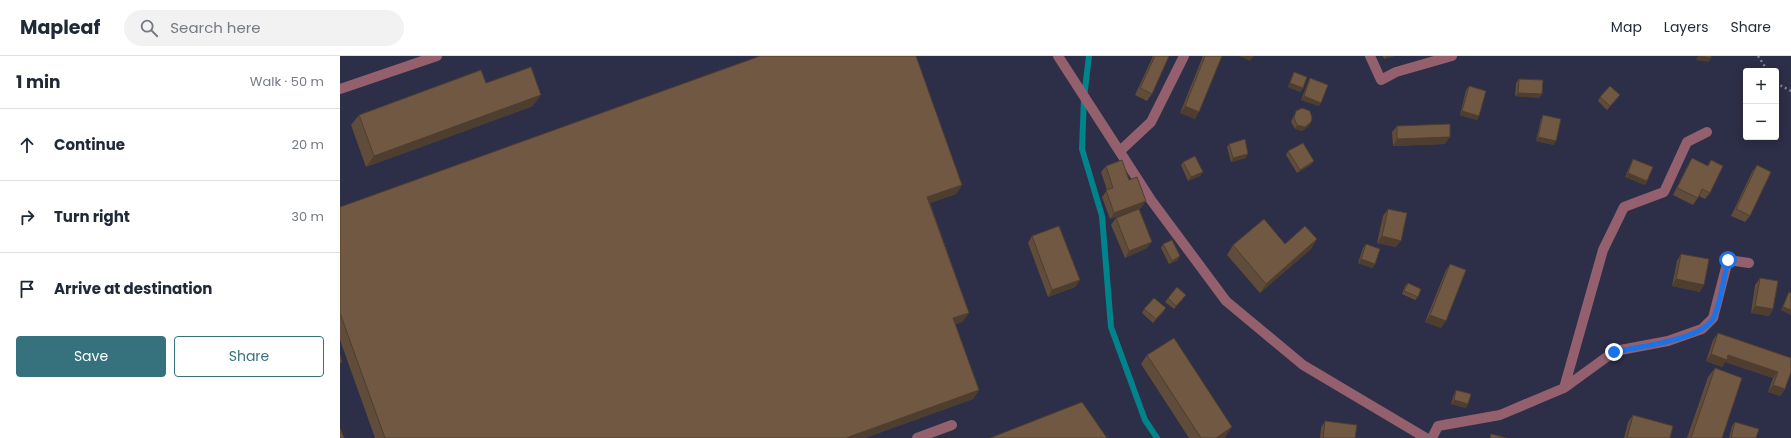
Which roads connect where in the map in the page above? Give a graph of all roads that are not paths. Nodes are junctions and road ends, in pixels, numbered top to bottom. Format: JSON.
{"nodes":[{"id":1,"x":437,"y":56,"type":"edge"},
{"id":2,"x":1058,"y":56,"type":"edge"},
{"id":3,"x":1184,"y":56,"type":"edge"},
{"id":4,"x":1370,"y":56,"type":"edge"},
{"id":5,"x":1452,"y":56,"type":"edge"},
{"id":6,"x":340,"y":89,"type":"edge"},
{"id":7,"x":1707,"y":132,"type":"dead end"},
{"id":8,"x":1120,"y":151,"type":"junction"},
{"id":9,"x":1749,"y":263,"type":"dead end"},
{"id":10,"x":1564,"y":388,"type":"junction"},
{"id":11,"x":952,"y":425,"type":"dead end"},
{"id":12,"x":917,"y":438,"type":"edge"},
{"id":13,"x":1426,"y":438,"type":"edge"},
{"id":14,"x":1432,"y":438,"type":"edge"}],
"edges":[{"from":1,"to":6,"type":"street"},
{"from":2,"to":8,"type":"street"},
{"from":3,"to":8,"type":"street"},
{"from":4,"to":5,"type":"street"},
{"from":7,"to":10,"type":"street"},
{"from":8,"to":13,"type":"street"},
{"from":9,"to":10,"type":"street"},
{"from":10,"to":14,"type":"street"},
{"from":11,"to":12,"type":"street"}]}
